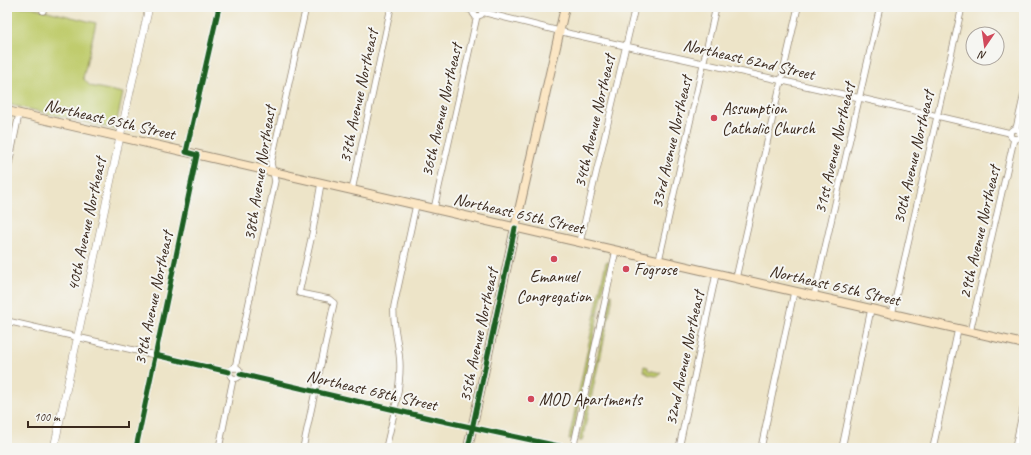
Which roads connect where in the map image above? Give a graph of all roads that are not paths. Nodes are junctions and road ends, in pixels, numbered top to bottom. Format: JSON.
{"nodes":[{"id":1,"x":149,"y":7,"type":"edge"},
{"id":2,"x":219,"y":7,"type":"edge"},
{"id":3,"x":306,"y":7,"type":"edge"},
{"id":4,"x":392,"y":7,"type":"edge"},
{"id":5,"x":460,"y":7,"type":"edge"},
{"id":6,"x":565,"y":7,"type":"edge"},
{"id":7,"x":635,"y":7,"type":"edge"},
{"id":8,"x":716,"y":7,"type":"edge"},
{"id":9,"x":798,"y":7,"type":"edge"},
{"id":10,"x":880,"y":7,"type":"edge"},
{"id":11,"x":962,"y":7,"type":"edge"},
{"id":12,"x":474,"y":9,"type":"edge"},
{"id":13,"x":481,"y":10,"type":"edge"},
{"id":14,"x":476,"y":16,"type":"junction"},
{"id":15,"x":560,"y":31,"type":"junction"},
{"id":16,"x":626,"y":46,"type":"junction"},
{"id":17,"x":703,"y":64,"type":"junction"},
{"id":18,"x":781,"y":81,"type":"junction"},
{"id":19,"x":1024,"y":94,"type":"edge"},
{"id":20,"x":860,"y":98,"type":"junction"},
{"id":21,"x":7,"y":111,"type":"edge"},
{"id":22,"x":19,"y":114,"type":"junction"},
{"id":23,"x":937,"y":116,"type":"junction"},
{"id":24,"x":1016,"y":129,"type":"junction"},
{"id":25,"x":1010,"y":133,"type":"junction"},
{"id":26,"x":1022,"y":136,"type":"edge"},
{"id":27,"x":120,"y":137,"type":"junction"},
{"id":28,"x":1014,"y":139,"type":"junction"},
{"id":29,"x":186,"y":152,"type":"junction"},
{"id":30,"x":197,"y":154,"type":"junction"},
{"id":31,"x":272,"y":172,"type":"junction"},
{"id":32,"x":7,"y":174,"type":"edge"},
{"id":33,"x":321,"y":183,"type":"junction"},
{"id":34,"x":352,"y":190,"type":"junction"},
{"id":35,"x":416,"y":205,"type":"junction"},
{"id":36,"x":434,"y":209,"type":"junction"},
{"id":37,"x":515,"y":228,"type":"junction"},
{"id":38,"x":580,"y":242,"type":"junction"},
{"id":39,"x":616,"y":250,"type":"junction"},
{"id":40,"x":659,"y":260,"type":"junction"},
{"id":41,"x":716,"y":274,"type":"junction"},
{"id":42,"x":736,"y":278,"type":"junction"},
{"id":43,"x":794,"y":292,"type":"junction"},
{"id":44,"x":814,"y":296,"type":"junction"},
{"id":45,"x":872,"y":309,"type":"junction"},
{"id":46,"x":892,"y":314,"type":"junction"},
{"id":47,"x":7,"y":321,"type":"edge"},
{"id":48,"x":958,"y":329,"type":"junction"},
{"id":49,"x":970,"y":332,"type":"junction"},
{"id":50,"x":78,"y":337,"type":"junction"},
{"id":51,"x":1024,"y":344,"type":"edge"},
{"id":52,"x":155,"y":355,"type":"junction"},
{"id":53,"x":235,"y":368,"type":"junction"},
{"id":54,"x":229,"y":372,"type":"junction"},
{"id":55,"x":240,"y":374,"type":"junction"},
{"id":56,"x":233,"y":378,"type":"junction"},
{"id":57,"x":316,"y":391,"type":"junction"},
{"id":58,"x":1024,"y":405,"type":"edge"},
{"id":59,"x":394,"y":410,"type":"junction"},
{"id":60,"x":472,"y":427,"type":"junction"},
{"id":61,"x":576,"y":446,"type":"edge"},
{"id":62,"x":54,"y":448,"type":"edge"},
{"id":63,"x":136,"y":448,"type":"edge"},
{"id":64,"x":219,"y":448,"type":"edge"},
{"id":65,"x":303,"y":448,"type":"edge"},
{"id":66,"x":386,"y":448,"type":"edge"},
{"id":67,"x":468,"y":448,"type":"edge"},
{"id":68,"x":568,"y":448,"type":"edge"},
{"id":69,"x":679,"y":448,"type":"edge"},
{"id":70,"x":761,"y":448,"type":"edge"},
{"id":71,"x":842,"y":448,"type":"edge"},
{"id":72,"x":933,"y":448,"type":"edge"},
{"id":73,"x":1015,"y":448,"type":"edge"}],
"edges":[{"from":1,"to":27,"type":"street","name":"40th Avenue Northeast"},
{"from":2,"to":29,"type":"street"},
{"from":3,"to":31,"type":"street","name":"38th Avenue Northeast"},
{"from":4,"to":34,"type":"street","name":"37th Avenue Northeast"},
{"from":5,"to":12,"type":"street"},
{"from":6,"to":15,"type":"main road","name":"35th Avenue Northeast"},
{"from":7,"to":16,"type":"street","name":"34th Avenue Northeast"},
{"from":8,"to":17,"type":"street","name":"33rd Avenue Northeast"},
{"from":9,"to":18,"type":"street"},
{"from":10,"to":20,"type":"street","name":"31st Avenue Northeast"},
{"from":11,"to":23,"type":"street","name":"30th Avenue Northeast"},
{"from":12,"to":14,"type":"street"},
{"from":13,"to":14,"type":"street"},
{"from":13,"to":15,"type":"street","name":"Northeast 62nd Street"},
{"from":14,"to":36,"type":"street","name":"36th Avenue Northeast"},
{"from":15,"to":16,"type":"street","name":"Northeast 62nd Street"},
{"from":15,"to":37,"type":"main road","name":"35th Avenue Northeast"},
{"from":16,"to":17,"type":"street","name":"Northeast 62nd Street"},
{"from":16,"to":38,"type":"street","name":"34th Avenue Northeast"},
{"from":17,"to":18,"type":"street","name":"Northeast 62nd Street"},
{"from":17,"to":40,"type":"street","name":"33rd Avenue Northeast"},
{"from":18,"to":20,"type":"street","name":"Northeast 62nd Street"},
{"from":18,"to":42,"type":"street"},
{"from":19,"to":24,"type":"street"},
{"from":20,"to":23,"type":"street","name":"Northeast 62nd Street"},
{"from":20,"to":44,"type":"street","name":"31st Avenue Northeast"},
{"from":21,"to":22,"type":"main road","name":"Northeast 65th Street"},
{"from":22,"to":27,"type":"main road","name":"Northeast 65th Street"},
{"from":22,"to":32,"type":"street"},
{"from":23,"to":25,"type":"street","name":"Northeast 62nd Street"},
{"from":23,"to":46,"type":"street","name":"30th Avenue Northeast"},
{"from":24,"to":25,"type":"street"},
{"from":24,"to":26,"type":"street"},
{"from":25,"to":28,"type":"street"},
{"from":26,"to":28,"type":"street"},
{"from":27,"to":29,"type":"main road","name":"Northeast 65th Street"},
{"from":27,"to":50,"type":"street","name":"40th Avenue Northeast"},
{"from":28,"to":49,"type":"street","name":"29th Avenue Northeast"},
{"from":29,"to":30,"type":"main road","name":"Northeast 65th Street"},
{"from":30,"to":31,"type":"main road","name":"Northeast 65th Street"},
{"from":30,"to":52,"type":"street","name":"39th Avenue Northeast"},
{"from":31,"to":33,"type":"main road","name":"Northeast 65th Street"},
{"from":31,"to":53,"type":"street","name":"38th Avenue Northeast"},
{"from":33,"to":34,"type":"main road","name":"Northeast 65th Street"},
{"from":33,"to":57,"type":"street"},
{"from":34,"to":35,"type":"main road","name":"Northeast 65th Street"},
{"from":35,"to":36,"type":"main road","name":"Northeast 65th Street"},
{"from":35,"to":59,"type":"street"},
{"from":36,"to":37,"type":"main road","name":"Northeast 65th Street"},
{"from":37,"to":38,"type":"main road","name":"Northeast 65th Street"},
{"from":37,"to":60,"type":"main road","name":"35th Avenue Northeast"},
{"from":38,"to":39,"type":"main road","name":"Northeast 65th Street"},
{"from":39,"to":40,"type":"main road","name":"Northeast 65th Street"},
{"from":39,"to":61,"type":"street"},
{"from":40,"to":41,"type":"main road","name":"Northeast 65th Street"},
{"from":41,"to":42,"type":"main road","name":"Northeast 65th Street"},
{"from":41,"to":69,"type":"street","name":"32nd Avenue Northeast"},
{"from":42,"to":43,"type":"main road","name":"Northeast 65th Street"},
{"from":43,"to":44,"type":"main road","name":"Northeast 65th Street"},
{"from":43,"to":70,"type":"street"},
{"from":44,"to":45,"type":"main road","name":"Northeast 65th Street"},
{"from":45,"to":46,"type":"main road","name":"Northeast 65th Street"},
{"from":45,"to":71,"type":"street"},
{"from":46,"to":48,"type":"main road","name":"Northeast 65th Street"},
{"from":47,"to":50,"type":"street"},
{"from":48,"to":49,"type":"main road","name":"Northeast 65th Street"},
{"from":48,"to":72,"type":"street"},
{"from":49,"to":51,"type":"main road","name":"Northeast 65th Street"},
{"from":50,"to":52,"type":"street"},
{"from":50,"to":62,"type":"street","name":"40th Avenue Northeast"},
{"from":52,"to":54,"type":"street"},
{"from":52,"to":63,"type":"street","name":"39th Avenue Northeast"},
{"from":53,"to":54,"type":"street"},
{"from":53,"to":55,"type":"street"},
{"from":54,"to":56,"type":"street"},
{"from":55,"to":56,"type":"street"},
{"from":55,"to":57,"type":"street","name":"Northeast 68th Street"},
{"from":56,"to":64,"type":"street"},
{"from":57,"to":59,"type":"street","name":"Northeast 68th Street"},
{"from":57,"to":65,"type":"street"},
{"from":58,"to":73,"type":"street"},
{"from":59,"to":60,"type":"street","name":"Northeast 68th Street"},
{"from":59,"to":66,"type":"street"},
{"from":60,"to":67,"type":"main road","name":"35th Avenue Northeast"},
{"from":60,"to":68,"type":"street","name":"Northeast 68th Street"},
{"from":61,"to":68,"type":"street"}]}
